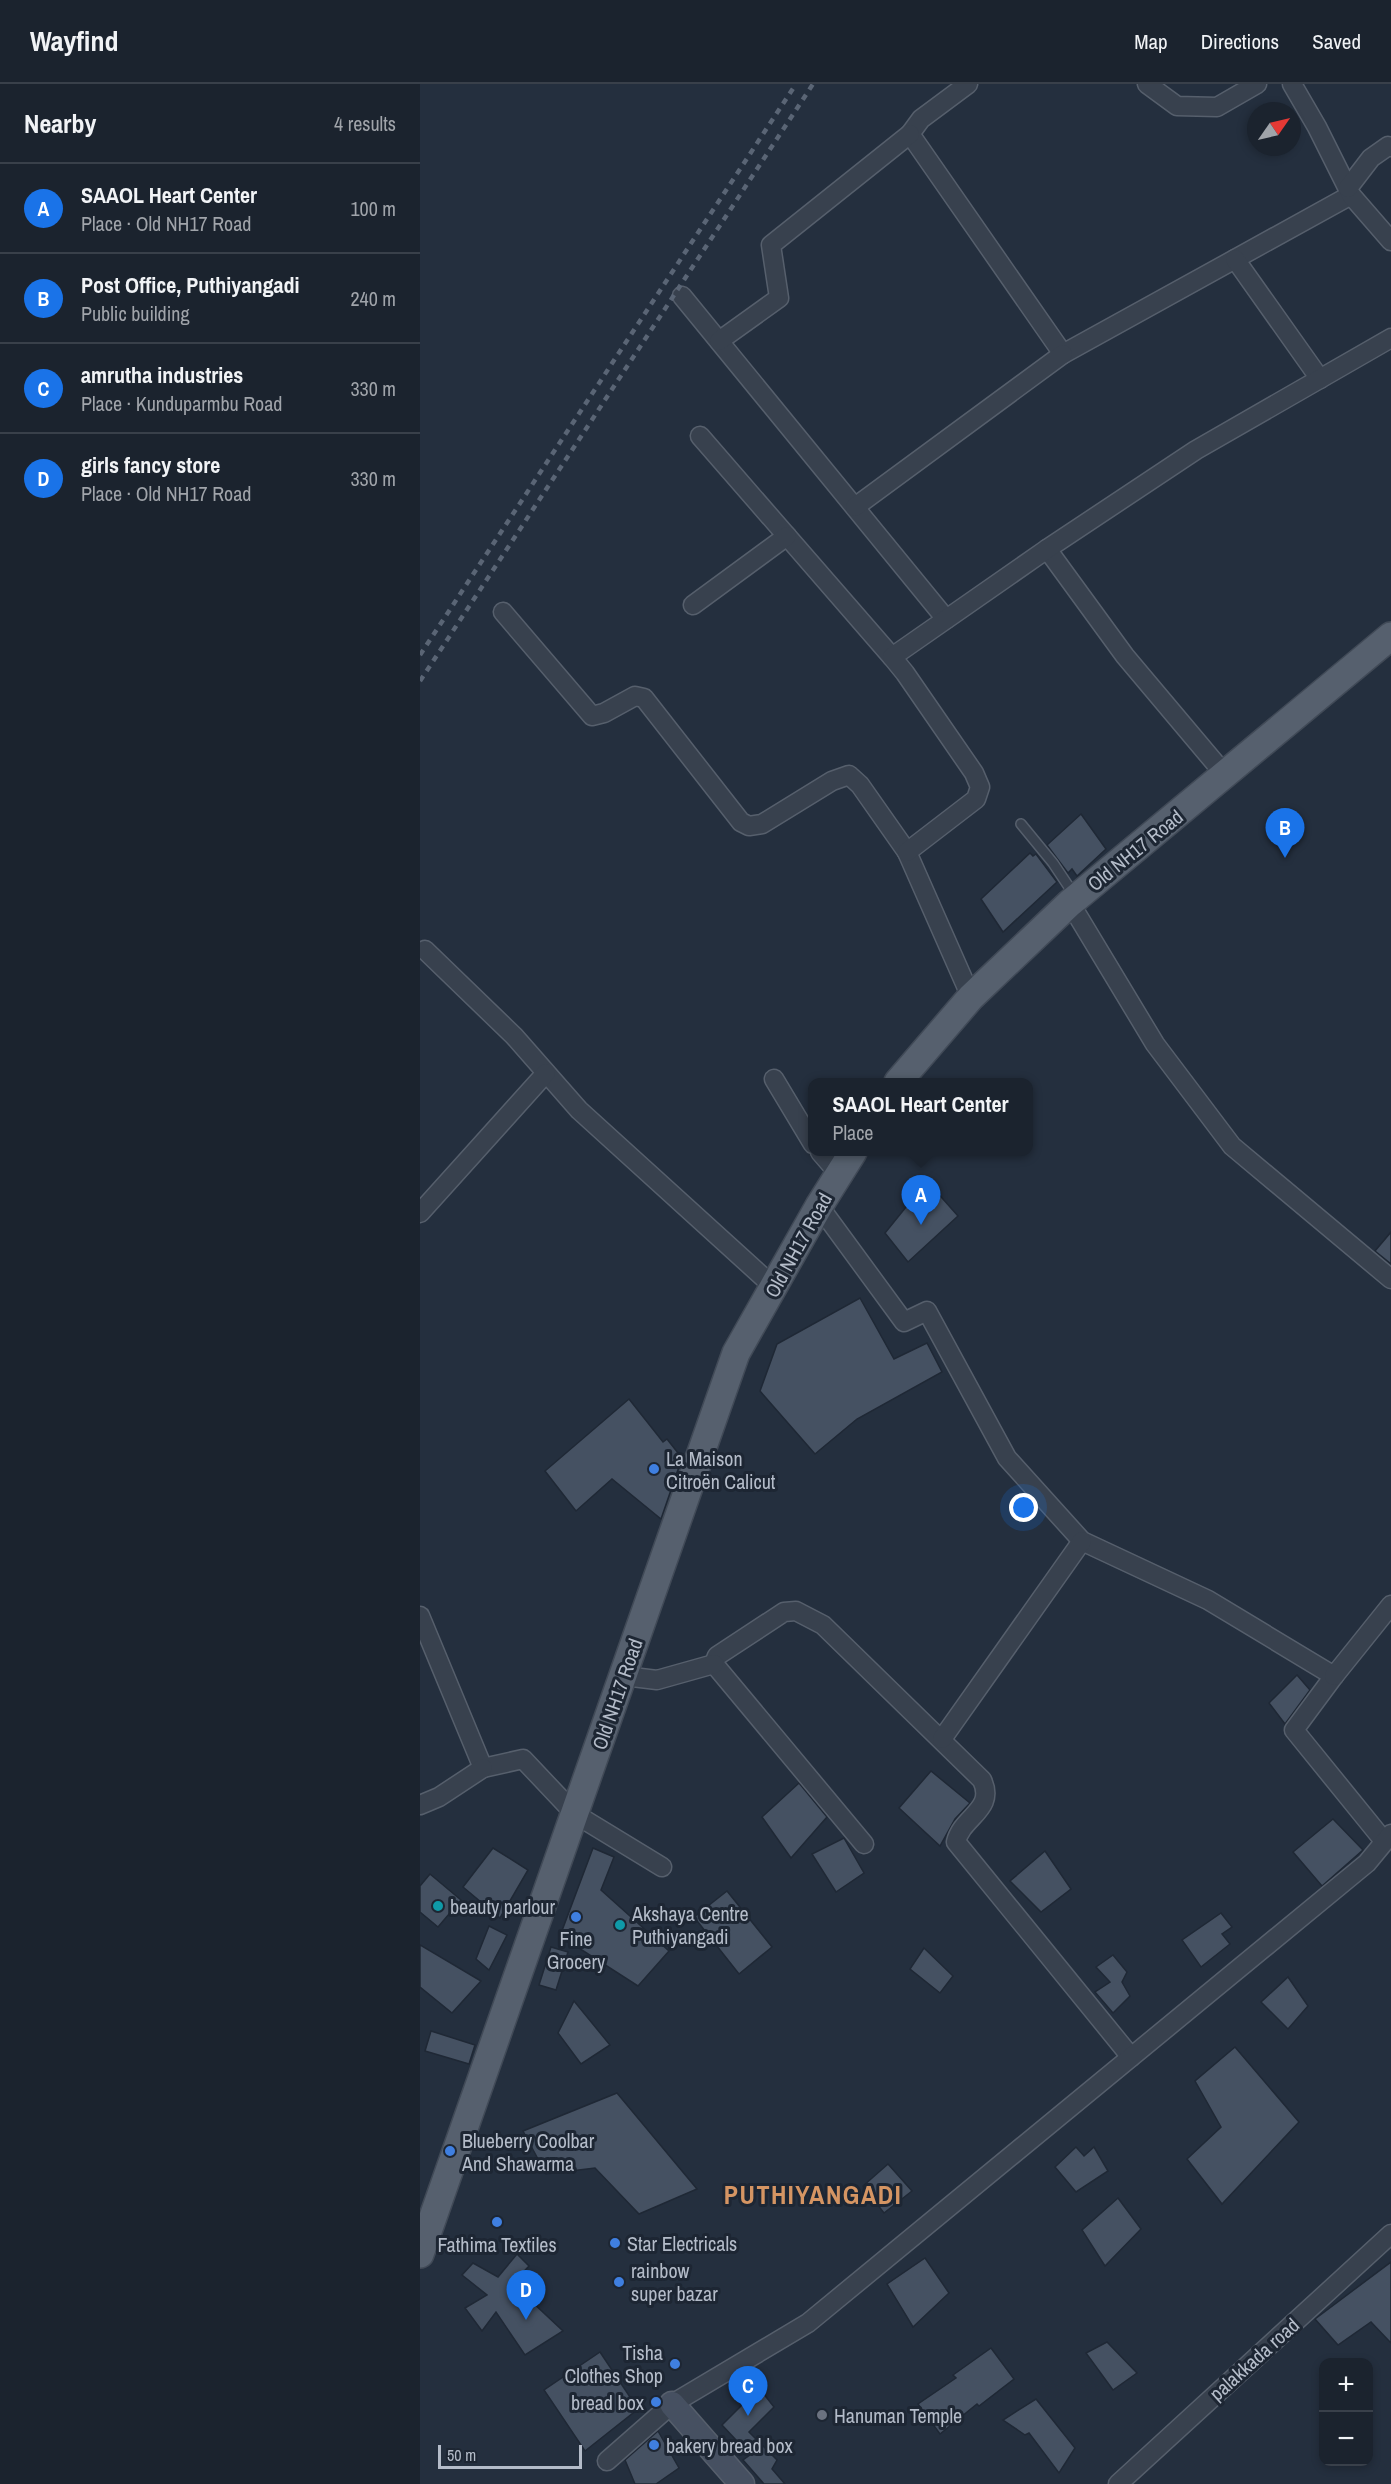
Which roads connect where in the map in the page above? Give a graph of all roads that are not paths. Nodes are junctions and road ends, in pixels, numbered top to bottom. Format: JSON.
{"nodes":[{"id":1,"x":968,"y":84,"type":"edge"},
{"id":2,"x":1147,"y":84,"type":"edge"},
{"id":3,"x":1257,"y":84,"type":"edge"},
{"id":4,"x":1292,"y":84,"type":"edge"},
{"id":5,"x":910,"y":134,"type":"junction"},
{"id":6,"x":1391,"y":147,"type":"edge"},
{"id":7,"x":1350,"y":191,"type":"junction"},
{"id":8,"x":1391,"y":241,"type":"edge"},
{"id":9,"x":1235,"y":259,"type":"junction"},
{"id":10,"x":682,"y":296,"type":"dead end"},
{"id":11,"x":1391,"y":338,"type":"edge"},
{"id":12,"x":719,"y":341,"type":"junction"},
{"id":13,"x":1063,"y":354,"type":"junction"},
{"id":14,"x":1320,"y":379,"type":"junction"},
{"id":15,"x":700,"y":436,"type":"dead end"},
{"id":16,"x":855,"y":507,"type":"junction"},
{"id":17,"x":787,"y":536,"type":"junction"},
{"id":18,"x":1047,"y":549,"type":"junction"},
{"id":19,"x":693,"y":605,"type":"dead end"},
{"id":20,"x":503,"y":612,"type":"dead end"},
{"id":21,"x":946,"y":619,"type":"junction"},
{"id":22,"x":1391,"y":636,"type":"edge"},
{"id":23,"x":892,"y":657,"type":"junction"},
{"id":24,"x":1226,"y":776,"type":"junction"},
{"id":25,"x":1021,"y":824,"type":"dead end"},
{"id":26,"x":907,"y":852,"type":"junction"},
{"id":27,"x":1073,"y":901,"type":"junction"},
{"id":28,"x":424,"y":950,"type":"dead end"},
{"id":29,"x":971,"y":997,"type":"junction"},
{"id":30,"x":546,"y":1073,"type":"junction"},
{"id":31,"x":902,"y":1078,"type":"edge"},
{"id":32,"x":774,"y":1079,"type":"dead end"},
{"id":33,"x":808,"y":1136,"type":"edge"},
{"id":34,"x":829,"y":1156,"type":"edge"},
{"id":35,"x":846,"y":1163,"type":"edge"},
{"id":36,"x":819,"y":1206,"type":"junction"},
{"id":37,"x":420,"y":1213,"type":"edge"},
{"id":38,"x":1391,"y":1279,"type":"edge"},
{"id":39,"x":775,"y":1288,"type":"junction"},
{"id":40,"x":1082,"y":1540,"type":"junction"},
{"id":41,"x":1391,"y":1605,"type":"edge"},
{"id":42,"x":420,"y":1616,"type":"edge"},
{"id":43,"x":714,"y":1664,"type":"junction"},
{"id":44,"x":624,"y":1676,"type":"junction"},
{"id":45,"x":1334,"y":1676,"type":"junction"},
{"id":46,"x":942,"y":1739,"type":"junction"},
{"id":47,"x":483,"y":1768,"type":"junction"},
{"id":48,"x":420,"y":1805,"type":"edge"},
{"id":49,"x":575,"y":1814,"type":"junction"},
{"id":50,"x":1387,"y":1838,"type":"edge"},
{"id":51,"x":864,"y":1844,"type":"dead end"},
{"id":52,"x":662,"y":1868,"type":"dead end"},
{"id":53,"x":1131,"y":2057,"type":"junction"},
{"id":54,"x":1391,"y":2234,"type":"edge"},
{"id":55,"x":420,"y":2254,"type":"edge"},
{"id":56,"x":672,"y":2404,"type":"junction"},
{"id":57,"x":607,"y":2461,"type":"dead end"},
{"id":58,"x":742,"y":2484,"type":"edge"},
{"id":59,"x":1118,"y":2484,"type":"edge"}],
"edges":[{"from":1,"to":5,"type":"street"},
{"from":2,"to":3,"type":"street"},
{"from":4,"to":7,"type":"street"},
{"from":5,"to":12,"type":"street"},
{"from":5,"to":13,"type":"street"},
{"from":6,"to":7,"type":"street"},
{"from":7,"to":8,"type":"street"},
{"from":7,"to":9,"type":"street"},
{"from":9,"to":13,"type":"street"},
{"from":9,"to":14,"type":"street"},
{"from":10,"to":12,"type":"street"},
{"from":11,"to":14,"type":"street"},
{"from":12,"to":16,"type":"street"},
{"from":13,"to":16,"type":"street"},
{"from":14,"to":18,"type":"street"},
{"from":15,"to":17,"type":"street"},
{"from":16,"to":21,"type":"street"},
{"from":17,"to":19,"type":"street"},
{"from":17,"to":23,"type":"street"},
{"from":18,"to":21,"type":"street"},
{"from":18,"to":24,"type":"street"},
{"from":20,"to":26,"type":"street"},
{"from":21,"to":23,"type":"street"},
{"from":22,"to":24,"type":"main road","name":"Old NH17 Road"},
{"from":23,"to":26,"type":"street"},
{"from":24,"to":27,"type":"main road","name":"Old NH17 Road"},
{"from":25,"to":27,"type":"lane"},
{"from":26,"to":29,"type":"street"},
{"from":27,"to":29,"type":"main road","name":"Old NH17 Road"},
{"from":27,"to":38,"type":"street"},
{"from":28,"to":30,"type":"street"},
{"from":29,"to":31,"type":"main road","name":"Old NH17 Road"},
{"from":30,"to":37,"type":"street"},
{"from":30,"to":39,"type":"street"},
{"from":32,"to":33,"type":"street"},
{"from":34,"to":35,"type":"street"},
{"from":35,"to":36,"type":"main road","name":"Old NH17 Road"},
{"from":36,"to":39,"type":"main road","name":"Old NH17 Road"},
{"from":36,"to":40,"type":"street"},
{"from":39,"to":44,"type":"main road","name":"Old NH17 Road"},
{"from":40,"to":45,"type":"street"},
{"from":40,"to":46,"type":"street"},
{"from":41,"to":45,"type":"street"},
{"from":42,"to":47,"type":"street"},
{"from":43,"to":44,"type":"street"},
{"from":43,"to":46,"type":"street"},
{"from":43,"to":51,"type":"street"},
{"from":44,"to":49,"type":"main road","name":"Old NH17 Road"},
{"from":45,"to":50,"type":"street"},
{"from":46,"to":53,"type":"street"},
{"from":47,"to":48,"type":"street"},
{"from":47,"to":49,"type":"street"},
{"from":49,"to":52,"type":"street"},
{"from":49,"to":55,"type":"main road","name":"Old NH17 Road"},
{"from":50,"to":53,"type":"street"},
{"from":53,"to":56,"type":"street"},
{"from":54,"to":59,"type":"street","name":"palakkada road"},
{"from":56,"to":57,"type":"street"},
{"from":56,"to":58,"type":"main road"}]}
